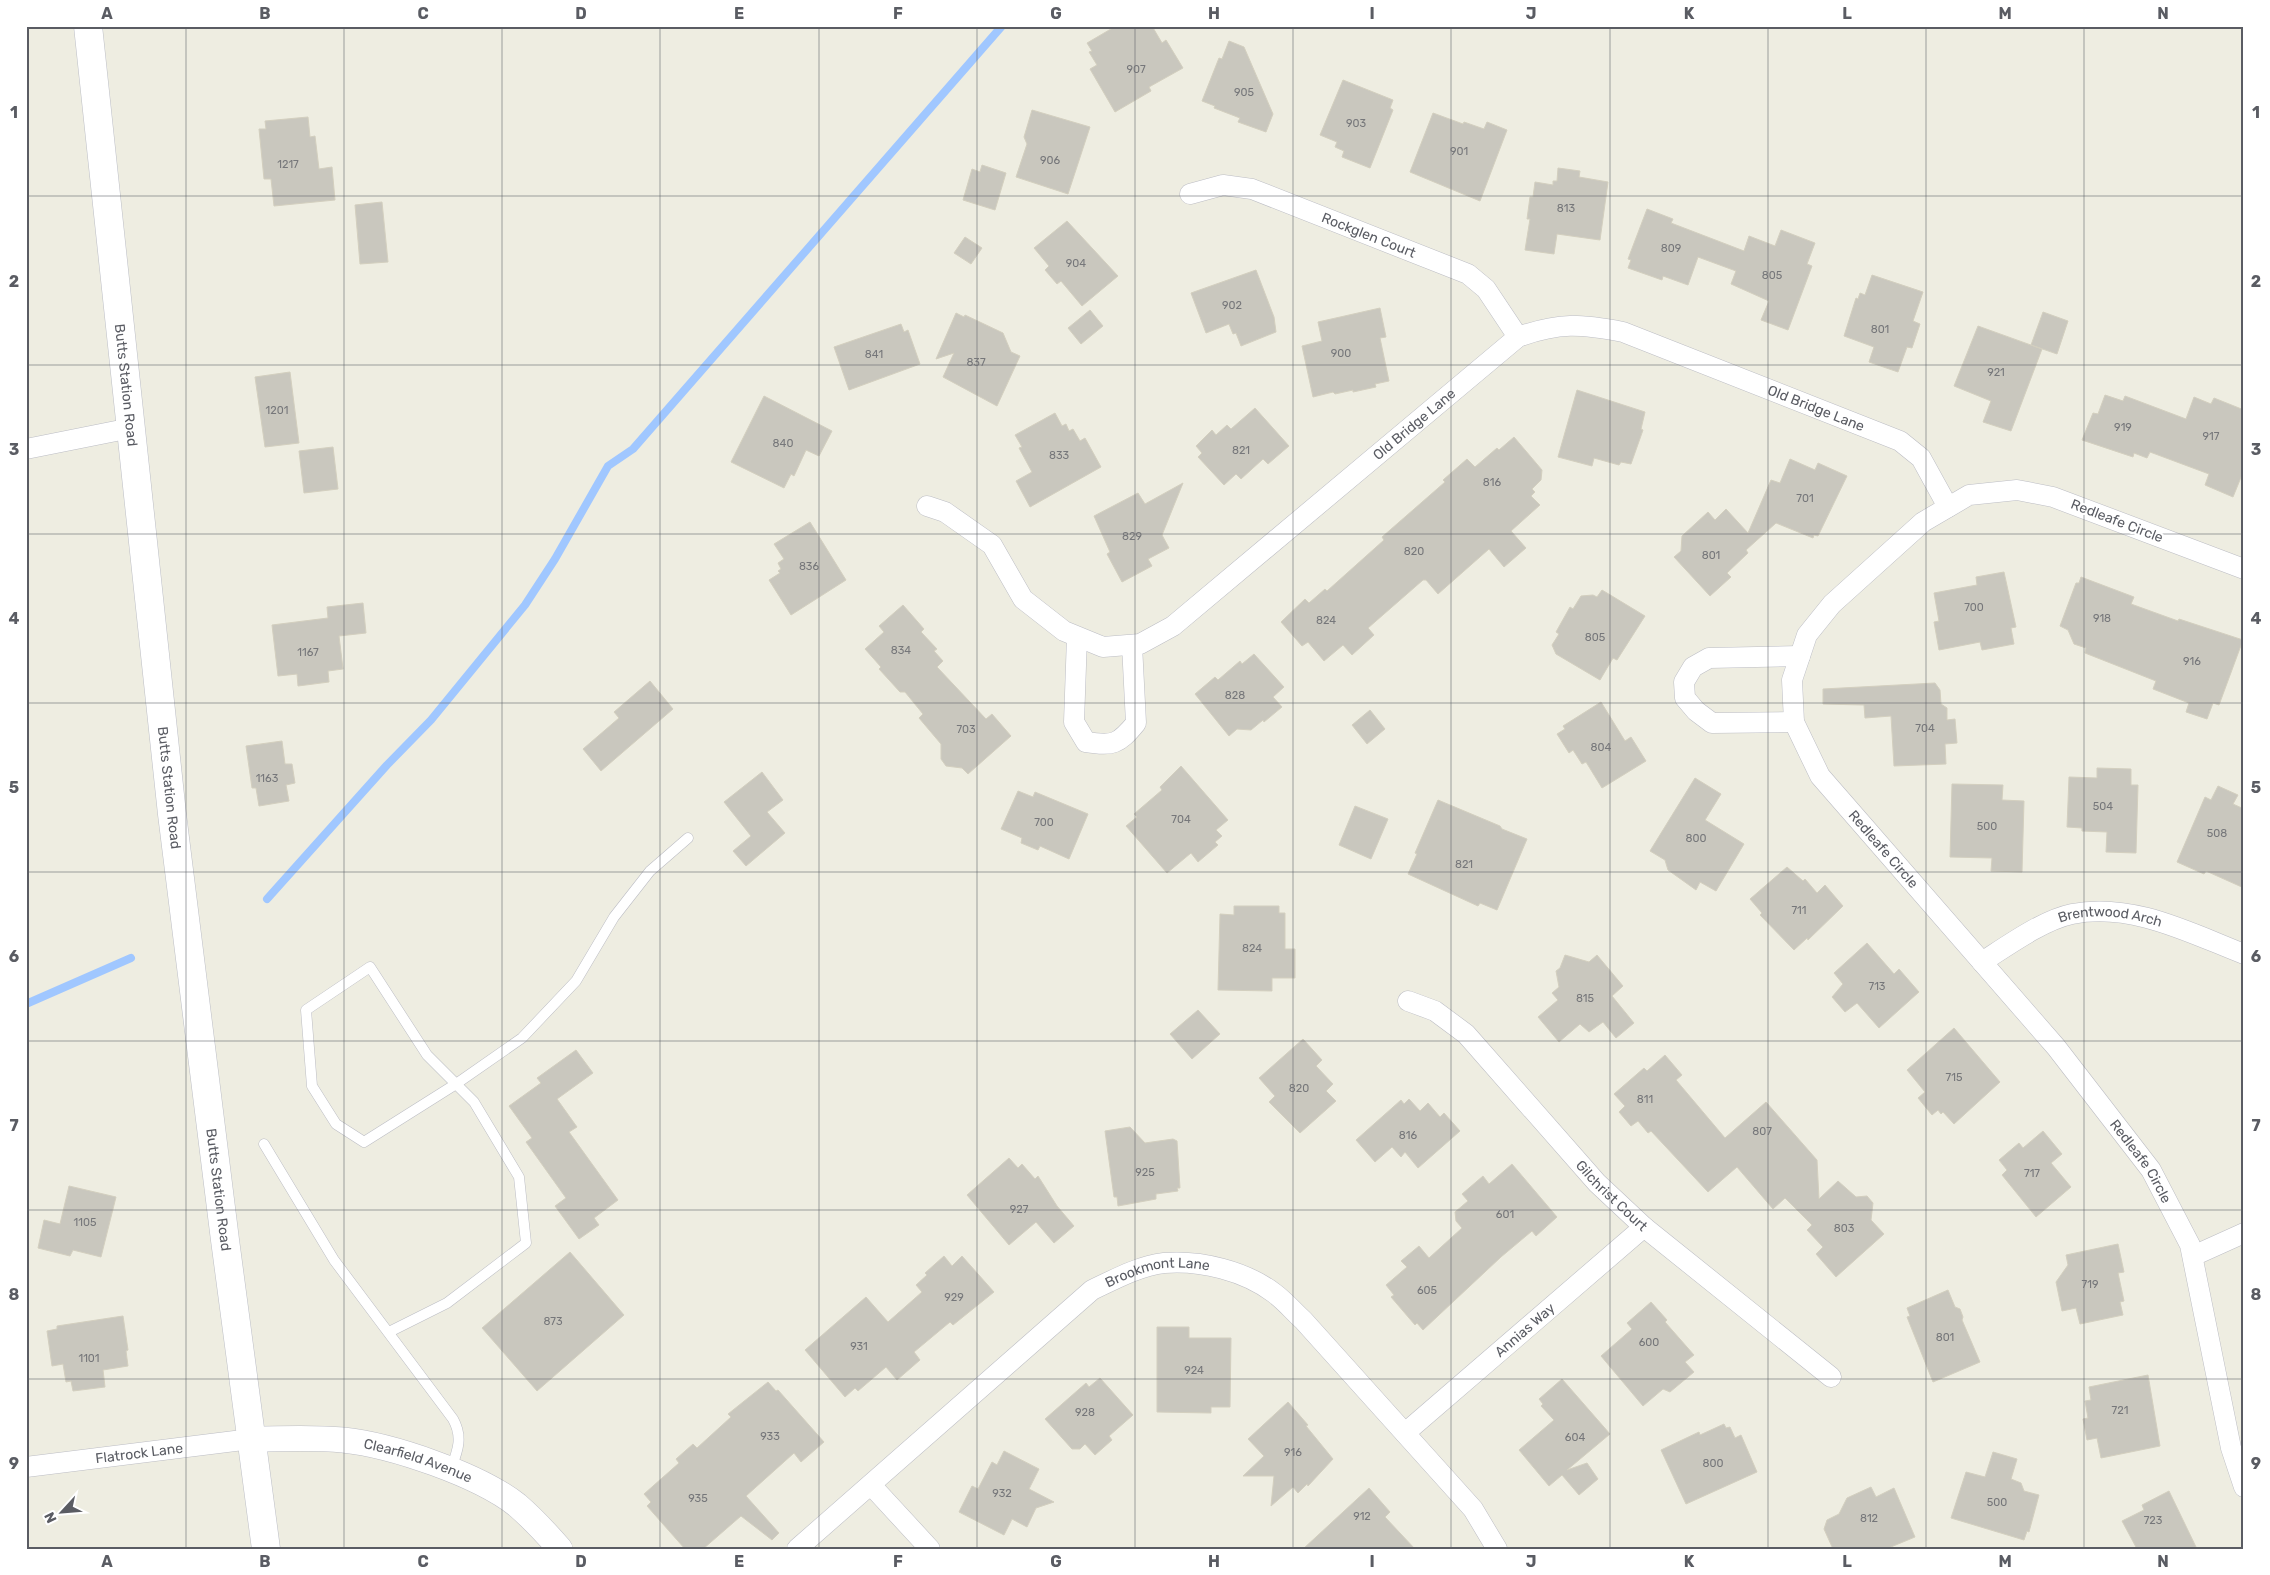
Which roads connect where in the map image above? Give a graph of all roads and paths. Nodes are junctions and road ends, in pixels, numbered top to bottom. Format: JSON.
{"nodes":[{"id":1,"x":88,"y":26,"type":"edge"},
{"id":2,"x":1190,"y":194,"type":"dead end"},
{"id":3,"x":1518,"y":337,"type":"junction"},
{"id":4,"x":131,"y":428,"type":"junction"},
{"id":5,"x":26,"y":449,"type":"edge"},
{"id":6,"x":927,"y":506,"type":"dead end"},
{"id":7,"x":1948,"y":507,"type":"junction"},
{"id":8,"x":2244,"y":569,"type":"edge"},
{"id":9,"x":1077,"y":637,"type":"junction"},
{"id":10,"x":1132,"y":645,"type":"junction"},
{"id":11,"x":1800,"y":656,"type":"junction"},
{"id":12,"x":1794,"y":722,"type":"junction"},
{"id":13,"x":688,"y":838,"type":"dead end"},
{"id":14,"x":2244,"y":954,"type":"edge"},
{"id":15,"x":1982,"y":962,"type":"junction"},
{"id":16,"x":1408,"y":1001,"type":"dead end"},
{"id":17,"x":456,"y":1084,"type":"junction"},
{"id":18,"x":264,"y":1144,"type":"dead end"},
{"id":19,"x":1644,"y":1227,"type":"junction"},
{"id":20,"x":2244,"y":1233,"type":"edge"},
{"id":21,"x":2193,"y":1256,"type":"junction"},
{"id":22,"x":389,"y":1332,"type":"junction"},
{"id":23,"x":1830,"y":1377,"type":"dead end"},
{"id":24,"x":1405,"y":1433,"type":"junction"},
{"id":25,"x":251,"y":1439,"type":"junction"},
{"id":26,"x":26,"y":1467,"type":"edge"},
{"id":27,"x":451,"y":1470,"type":"junction"},
{"id":28,"x":871,"y":1485,"type":"junction"},
{"id":29,"x":2244,"y":1487,"type":"edge"},
{"id":30,"x":266,"y":1549,"type":"edge"},
{"id":31,"x":560,"y":1549,"type":"edge"},
{"id":32,"x":797,"y":1549,"type":"edge"},
{"id":33,"x":930,"y":1549,"type":"edge"},
{"id":34,"x":1497,"y":1549,"type":"edge"}],
"edges":[{"from":1,"to":4,"type":"main road","name":"Butts Station Road"},
{"from":2,"to":3,"type":"street","name":"Rockglen Court"},
{"from":3,"to":7,"type":"street","name":"Old Bridge Lane"},
{"from":3,"to":10,"type":"street","name":"Old Bridge Lane"},
{"from":4,"to":5,"type":"street"},
{"from":4,"to":25,"type":"main road","name":"Butts Station Road"},
{"from":6,"to":9,"type":"street","name":"Old Bridge Lane"},
{"from":7,"to":8,"type":"street","name":"Redleafe Circle"},
{"from":7,"to":11,"type":"street","name":"Redleafe Circle"},
{"from":9,"to":10,"type":"street","name":"Old Bridge Lane"},
{"from":9,"to":10,"type":"street"},
{"from":11,"to":12,"type":"street","name":"Redleafe Circle"},
{"from":11,"to":12,"type":"street"},
{"from":12,"to":15,"type":"street","name":"Redleafe Circle"},
{"from":13,"to":17,"type":"lane"},
{"from":14,"to":15,"type":"street","name":"Brentwood Arch"},
{"from":15,"to":21,"type":"street","name":"Redleafe Circle"},
{"from":16,"to":19,"type":"street","name":"Gilchrist Court"},
{"from":17,"to":17,"type":"lane"},
{"from":17,"to":22,"type":"lane"},
{"from":18,"to":22,"type":"lane"},
{"from":19,"to":23,"type":"street","name":"Gilchrist Court"},
{"from":19,"to":24,"type":"street","name":"Annias Way"},
{"from":20,"to":21,"type":"street"},
{"from":21,"to":29,"type":"street","name":"Redleafe Circle"},
{"from":22,"to":27,"type":"lane"},
{"from":24,"to":28,"type":"street","name":"Brookmont Lane"},
{"from":24,"to":34,"type":"street","name":"Brookmont Lane"},
{"from":25,"to":26,"type":"street","name":"Flatrock Lane"},
{"from":25,"to":27,"type":"street","name":"Clearfield Avenue"},
{"from":25,"to":30,"type":"main road","name":"Butts Station Road"},
{"from":27,"to":31,"type":"street","name":"Clearfield Avenue"},
{"from":28,"to":32,"type":"street","name":"Brookmont Lane"},
{"from":28,"to":33,"type":"street"}]}
